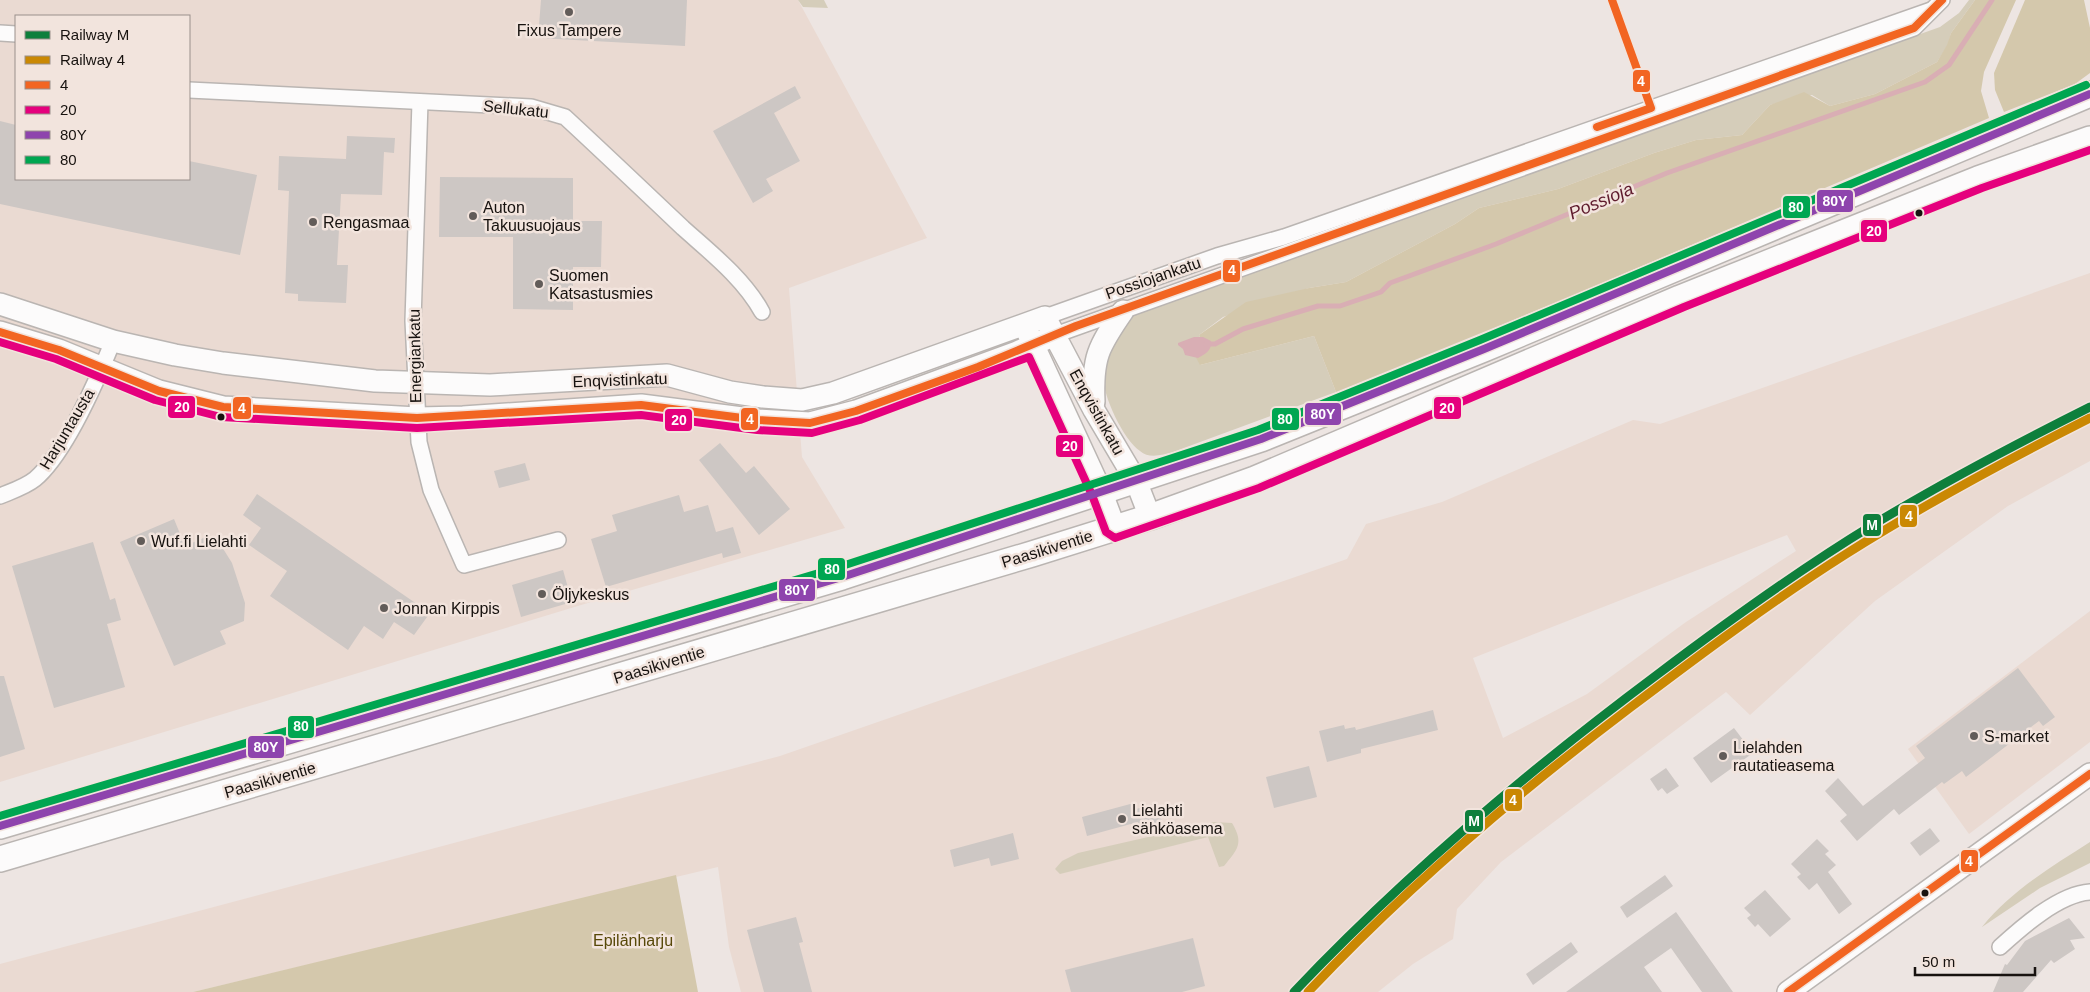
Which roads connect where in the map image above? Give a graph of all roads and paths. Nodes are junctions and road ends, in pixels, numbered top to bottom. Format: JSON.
{"nodes":[{"id":1,"x":1937,"y":5,"type":"edge"},
{"id":2,"x":0,"y":33,"type":"edge"},
{"id":3,"x":15,"y":34,"type":"edge"},
{"id":4,"x":190,"y":90,"type":"edge"},
{"id":5,"x":2090,"y":94,"type":"edge"},
{"id":6,"x":420,"y":102,"type":"junction"},
{"id":7,"x":2090,"y":139,"type":"edge"},
{"id":8,"x":0,"y":304,"type":"edge"},
{"id":9,"x":1123,"y":311,"type":"junction"},
{"id":10,"x":762,"y":312,"type":"dead end"},
{"id":11,"x":1050,"y":326,"type":"junction"},
{"id":12,"x":0,"y":332,"type":"edge"},
{"id":13,"x":1030,"y":335,"type":"junction"},
{"id":14,"x":113,"y":341,"type":"junction"},
{"id":15,"x":102,"y":368,"type":"junction"},
{"id":16,"x":416,"y":383,"type":"junction"},
{"id":17,"x":1094,"y":410,"type":"junction"},
{"id":18,"x":417,"y":418,"type":"junction"},
{"id":19,"x":1136,"y":481,"type":"junction"},
{"id":20,"x":1101,"y":491,"type":"junction"},
{"id":21,"x":0,"y":496,"type":"edge"},
{"id":22,"x":1150,"y":517,"type":"junction"},
{"id":23,"x":1115,"y":528,"type":"junction"},
{"id":24,"x":558,"y":540,"type":"dead end"},
{"id":25,"x":2090,"y":774,"type":"edge"},
{"id":26,"x":0,"y":826,"type":"edge"},
{"id":27,"x":0,"y":859,"type":"edge"},
{"id":28,"x":2090,"y":892,"type":"edge"},
{"id":29,"x":2000,"y":947,"type":"dead end"},
{"id":30,"x":1788,"y":992,"type":"edge"}],
"edges":[{"from":1,"to":9,"type":"street","name":"Possiojankatu"},
{"from":1,"to":11,"type":"street","name":"Possiojankatu"},
{"from":2,"to":3,"type":"street"},
{"from":4,"to":6,"type":"street","name":"Sellukatu"},
{"from":5,"to":19,"type":"highway","name":"Paasikiventie"},
{"from":6,"to":10,"type":"street","name":"Sellukatu"},
{"from":6,"to":16,"type":"street","name":"Energiankatu"},
{"from":7,"to":22,"type":"highway","name":"Paasikiventie"},
{"from":8,"to":14,"type":"main road","name":"Enqvistinkatu"},
{"from":9,"to":11,"type":"street","name":"Possiojankatu"},
{"from":9,"to":17,"type":"main road"},
{"from":11,"to":13,"type":"main road","name":"Enqvistinkatu"},
{"from":11,"to":17,"type":"main road","name":"Enqvistinkatu"},
{"from":12,"to":15,"type":"main road","name":"Enqvistinkatu"},
{"from":13,"to":16,"type":"main road","name":"Enqvistinkatu"},
{"from":13,"to":18,"type":"main road","name":"Enqvistinkatu"},
{"from":13,"to":20,"type":"main road","name":"Enqvistinkatu"},
{"from":14,"to":15,"type":"street","name":"Harjuntausta"},
{"from":14,"to":16,"type":"main road","name":"Enqvistinkatu"},
{"from":15,"to":18,"type":"main road","name":"Enqvistinkatu"},
{"from":15,"to":21,"type":"street","name":"Harjuntausta"},
{"from":16,"to":18,"type":"street","name":"Energiankatu"},
{"from":17,"to":19,"type":"main road","name":"Enqvistinkatu"},
{"from":18,"to":24,"type":"street","name":"Energiankatu"},
{"from":19,"to":20,"type":"highway","name":"Paasikiventie"},
{"from":19,"to":22,"type":"main road","name":"Enqvistinkatu"},
{"from":20,"to":23,"type":"main road","name":"Enqvistinkatu"},
{"from":20,"to":26,"type":"highway","name":"Paasikiventie"},
{"from":22,"to":23,"type":"highway","name":"Paasikiventie"},
{"from":23,"to":27,"type":"highway","name":"Paasikiventie"},
{"from":25,"to":30,"type":"main road"},
{"from":28,"to":29,"type":"street"}]}
